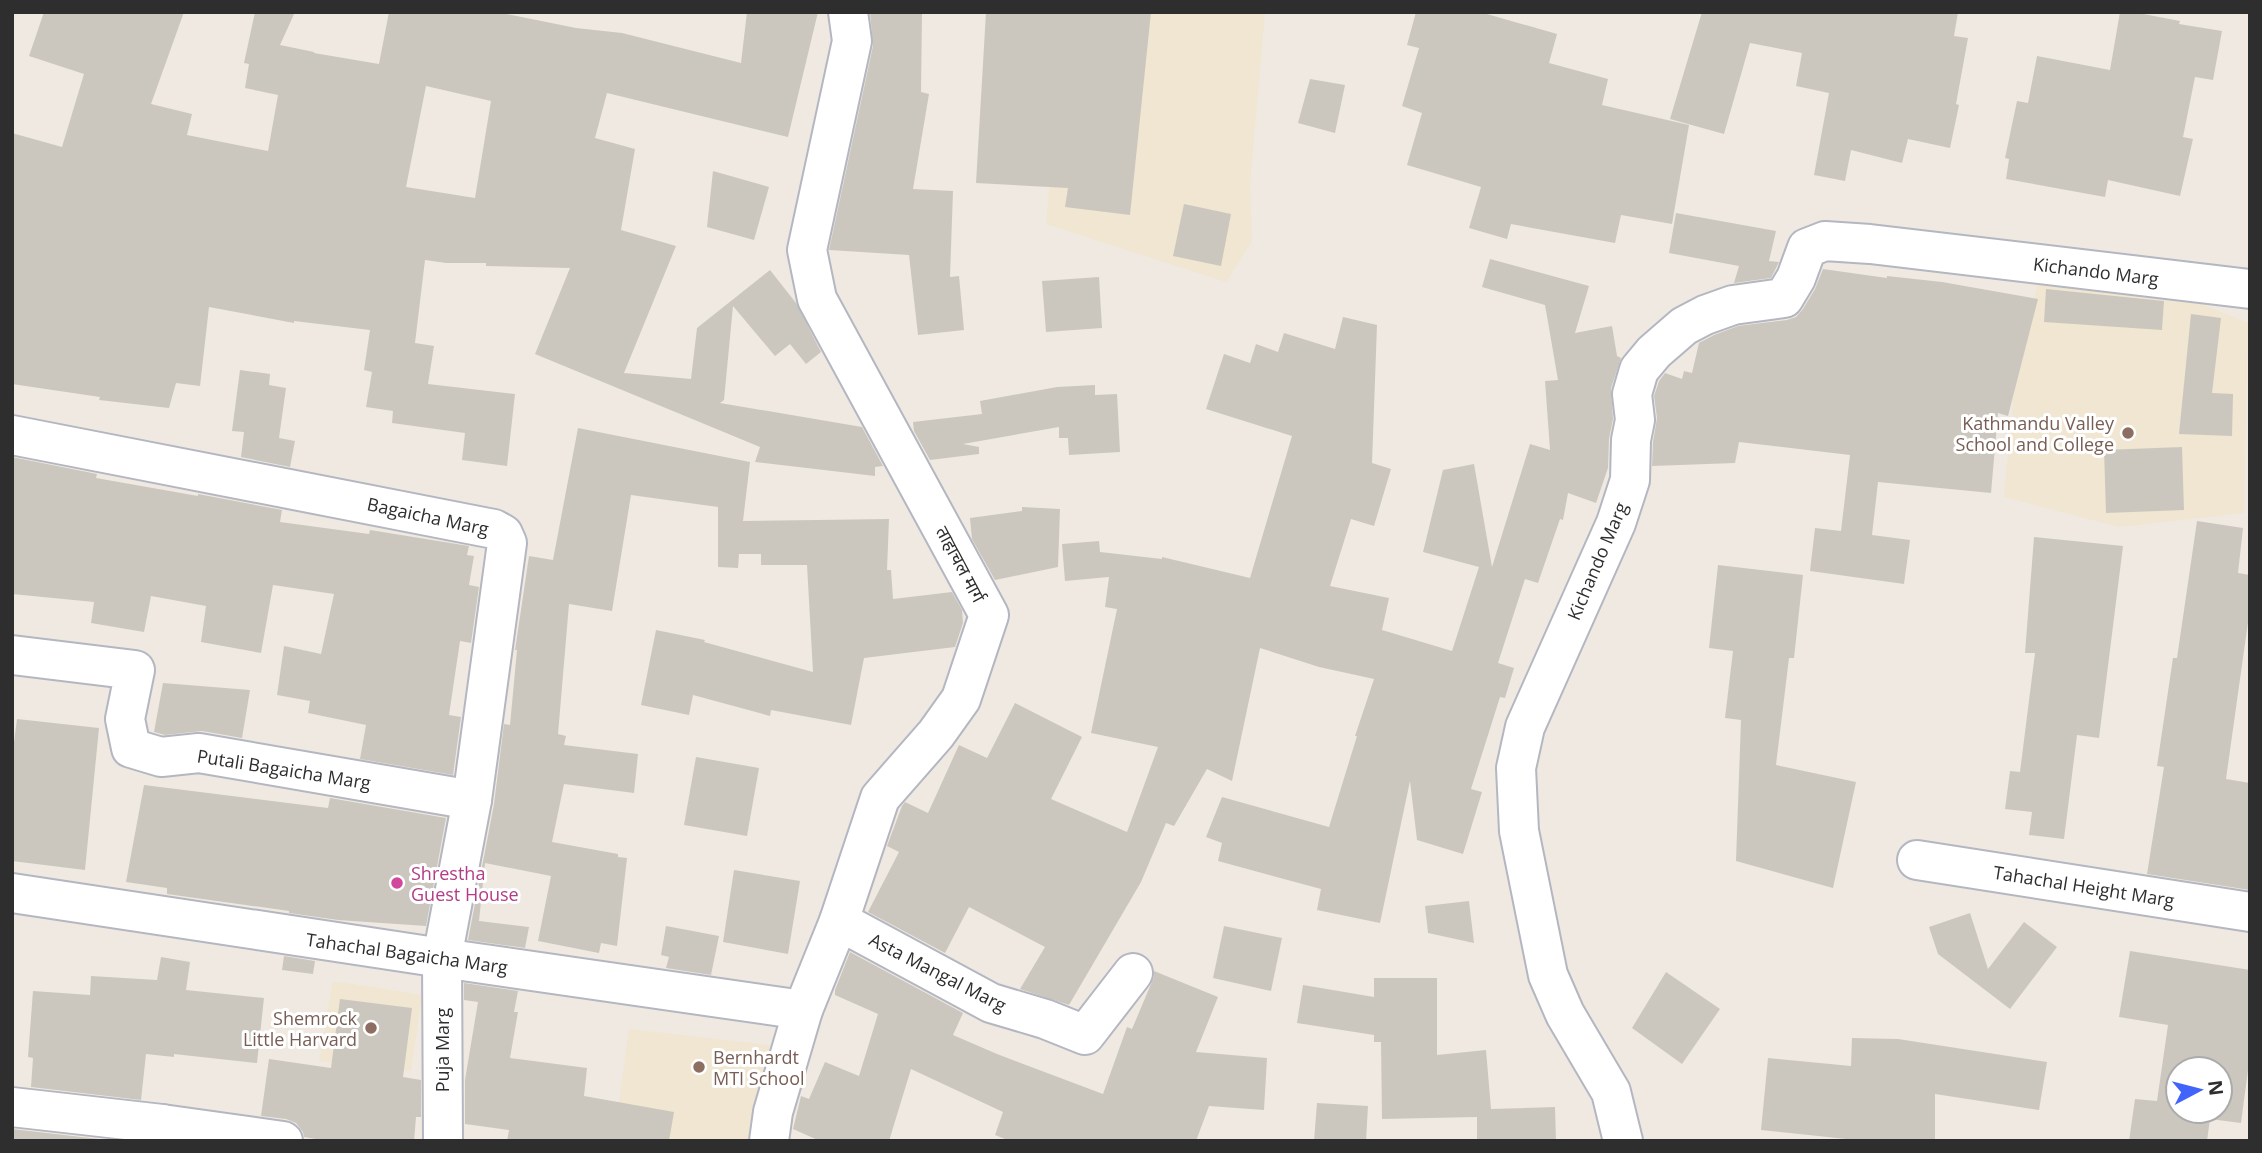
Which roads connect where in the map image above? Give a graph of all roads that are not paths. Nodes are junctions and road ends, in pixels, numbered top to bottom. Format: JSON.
{"nodes":[{"id":1,"x":848,"y":12,"type":"edge"},
{"id":2,"x":2250,"y":289,"type":"edge"},
{"id":3,"x":12,"y":435,"type":"edge"},
{"id":4,"x":12,"y":655,"type":"edge"},
{"id":5,"x":471,"y":800,"type":"junction"},
{"id":6,"x":1917,"y":860,"type":"dead end"},
{"id":7,"x":12,"y":893,"type":"edge"},
{"id":8,"x":2250,"y":912,"type":"edge"},
{"id":9,"x":839,"y":921,"type":"junction"},
{"id":10,"x":442,"y":958,"type":"junction"},
{"id":11,"x":1133,"y":973,"type":"dead end"},
{"id":12,"x":803,"y":1010,"type":"junction"},
{"id":13,"x":12,"y":1107,"type":"edge"},
{"id":14,"x":160,"y":1132,"type":"edge"},
{"id":15,"x":283,"y":1141,"type":"edge"},
{"id":16,"x":443,"y":1141,"type":"edge"},
{"id":17,"x":769,"y":1141,"type":"edge"},
{"id":18,"x":1623,"y":1141,"type":"edge"}],
"edges":[{"from":1,"to":9,"type":"street","name":"ताहाचल मार्ग"},
{"from":2,"to":18,"type":"street","name":"Kichando Marg"},
{"from":3,"to":5,"type":"street","name":"Bagaicha Marg"},
{"from":4,"to":5,"type":"street","name":"Putali Bagaicha Marg"},
{"from":5,"to":10,"type":"street","name":"Bagaicha Marg"},
{"from":6,"to":8,"type":"street","name":"Tahachal Height Marg"},
{"from":7,"to":10,"type":"street","name":"Tahachal Bagaicha Marg"},
{"from":9,"to":11,"type":"street","name":"Asta Mangal Marg"},
{"from":9,"to":12,"type":"street","name":"ताहाचल मार्ग"},
{"from":10,"to":12,"type":"street","name":"Tahachal Bagaicha Marg"},
{"from":10,"to":16,"type":"street","name":"Puja Marg"},
{"from":12,"to":17,"type":"street","name":"ताहाचल मार्ग"},
{"from":13,"to":14,"type":"street"},
{"from":14,"to":15,"type":"street"}]}
